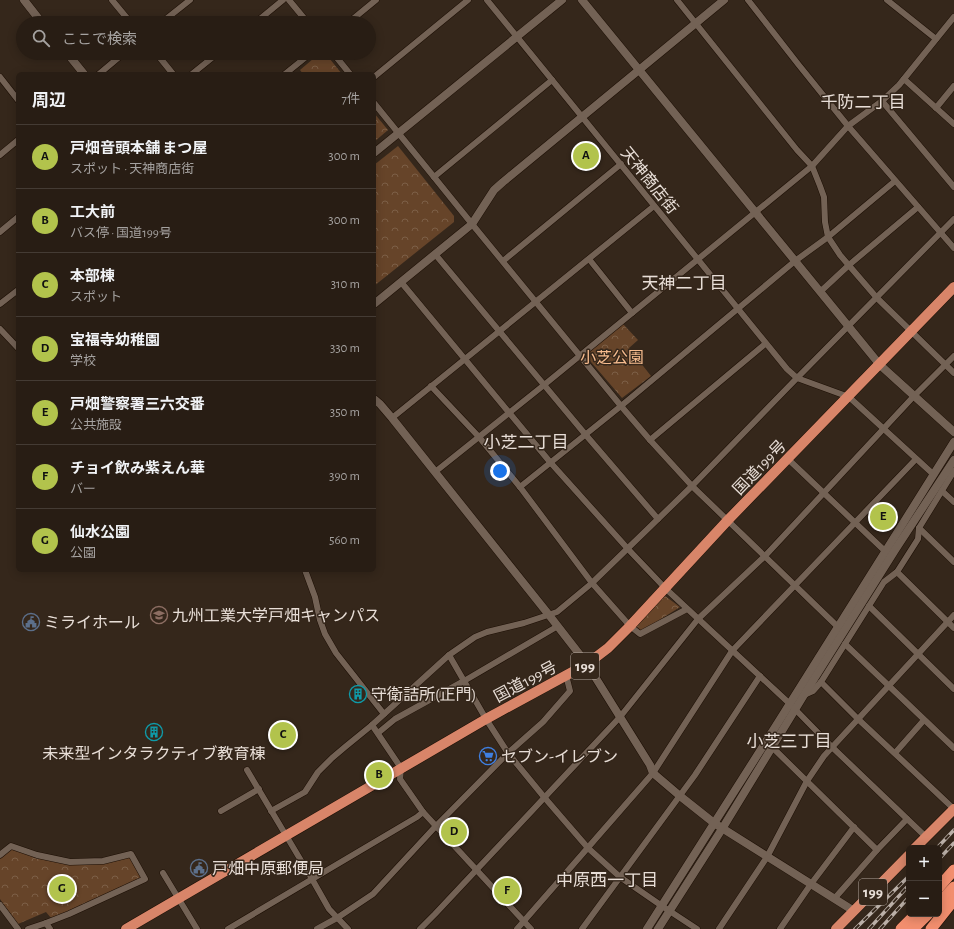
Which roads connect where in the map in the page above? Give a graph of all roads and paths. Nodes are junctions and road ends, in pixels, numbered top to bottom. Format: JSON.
{"nodes":[{"id":1,"x":24,"y":0,"type":"edge"},
{"id":2,"x":112,"y":0,"type":"edge"},
{"id":3,"x":190,"y":0,"type":"edge"},
{"id":4,"x":283,"y":0,"type":"edge"},
{"id":5,"x":290,"y":0,"type":"edge"},
{"id":6,"x":376,"y":0,"type":"edge"},
{"id":7,"x":468,"y":0,"type":"edge"},
{"id":8,"x":487,"y":0,"type":"edge"},
{"id":9,"x":562,"y":0,"type":"edge"},
{"id":10,"x":582,"y":0,"type":"edge"},
{"id":11,"x":676,"y":0,"type":"edge"},
{"id":12,"x":724,"y":0,"type":"edge"},
{"id":13,"x":748,"y":0,"type":"edge"},
{"id":14,"x":887,"y":0,"type":"edge"},
{"id":15,"x":37,"y":16,"type":"edge"},
{"id":16,"x":125,"y":16,"type":"edge"},
{"id":17,"x":170,"y":16,"type":"edge"},
{"id":18,"x":264,"y":16,"type":"edge"},
{"id":19,"x":303,"y":16,"type":"edge"},
{"id":20,"x":357,"y":16,"type":"edge"},
{"id":21,"x":954,"y":16,"type":"edge"},
{"id":22,"x":696,"y":23,"type":"junction"},
{"id":23,"x":517,"y":37,"type":"junction"},
{"id":24,"x":936,"y":39,"type":"junction"},
{"id":25,"x":73,"y":60,"type":"edge"},
{"id":26,"x":116,"y":60,"type":"edge"},
{"id":27,"x":162,"y":60,"type":"edge"},
{"id":28,"x":209,"y":60,"type":"edge"},
{"id":29,"x":302,"y":60,"type":"edge"},
{"id":30,"x":339,"y":60,"type":"edge"},
{"id":31,"x":639,"y":70,"type":"junction"},
{"id":32,"x":82,"y":72,"type":"edge"},
{"id":33,"x":101,"y":72,"type":"edge"},
{"id":34,"x":171,"y":72,"type":"edge"},
{"id":35,"x":194,"y":72,"type":"edge"},
{"id":36,"x":287,"y":72,"type":"edge"},
{"id":37,"x":348,"y":72,"type":"edge"},
{"id":38,"x":376,"y":74,"type":"edge"},
{"id":39,"x":0,"y":78,"type":"edge"},
{"id":40,"x":904,"y":79,"type":"junction"},
{"id":41,"x":552,"y":80,"type":"junction"},
{"id":42,"x":954,"y":86,"type":"edge"},
{"id":43,"x":16,"y":98,"type":"edge"},
{"id":44,"x":882,"y":101,"type":"junction"},
{"id":45,"x":376,"y":105,"type":"edge"},
{"id":46,"x":936,"y":108,"type":"junction"},
{"id":47,"x":582,"y":117,"type":"junction"},
{"id":48,"x":954,"y":124,"type":"edge"},
{"id":49,"x":848,"y":126,"type":"junction"},
{"id":50,"x":399,"y":133,"type":"junction"},
{"id":51,"x":16,"y":142,"type":"edge"},
{"id":52,"x":376,"y":151,"type":"edge"},
{"id":53,"x":0,"y":155,"type":"edge"},
{"id":54,"x":621,"y":164,"type":"junction"},
{"id":55,"x":812,"y":166,"type":"junction"},
{"id":56,"x":434,"y":177,"type":"junction"},
{"id":57,"x":896,"y":181,"type":"junction"},
{"id":58,"x":954,"y":187,"type":"edge"},
{"id":59,"x":654,"y":206,"type":"junction"},
{"id":60,"x":918,"y":207,"type":"junction"},
{"id":61,"x":755,"y":212,"type":"junction"},
{"id":62,"x":16,"y":219,"type":"edge"},
{"id":63,"x":954,"y":219,"type":"edge"},
{"id":64,"x":472,"y":224,"type":"junction"},
{"id":65,"x":0,"y":232,"type":"edge"},
{"id":66,"x":940,"y":233,"type":"junction"},
{"id":67,"x":828,"y":236,"type":"junction"},
{"id":68,"x":954,"y":248,"type":"edge"},
{"id":69,"x":435,"y":254,"type":"junction"},
{"id":70,"x":589,"y":259,"type":"junction"},
{"id":71,"x":698,"y":259,"type":"junction"},
{"id":72,"x":795,"y":261,"type":"junction"},
{"id":73,"x":503,"y":262,"type":"junction"},
{"id":74,"x":849,"y":265,"type":"junction"},
{"id":75,"x":401,"y":282,"type":"junction"},
{"id":76,"x":954,"y":287,"type":"edge"},
{"id":77,"x":16,"y":292,"type":"edge"},
{"id":78,"x":820,"y":292,"type":"junction"},
{"id":79,"x":877,"y":298,"type":"junction"},
{"id":80,"x":376,"y":302,"type":"edge"},
{"id":81,"x":536,"y":302,"type":"junction"},
{"id":82,"x":0,"y":304,"type":"edge"},
{"id":83,"x":737,"y":309,"type":"junction"},
{"id":84,"x":632,"y":313,"type":"junction"},
{"id":85,"x":848,"y":327,"type":"junction"},
{"id":86,"x":0,"y":330,"type":"edge"},
{"id":87,"x":500,"y":331,"type":"junction"},
{"id":88,"x":911,"y":331,"type":"junction"},
{"id":89,"x":765,"y":344,"type":"junction"},
{"id":90,"x":16,"y":346,"type":"edge"},
{"id":91,"x":579,"y":355,"type":"junction"},
{"id":92,"x":954,"y":356,"type":"edge"},
{"id":93,"x":465,"y":359,"type":"junction"},
{"id":94,"x":880,"y":365,"type":"junction"},
{"id":95,"x":945,"y":365,"type":"junction"},
{"id":96,"x":954,"y":373,"type":"edge"},
{"id":97,"x":797,"y":378,"type":"junction"},
{"id":98,"x":544,"y":385,"type":"junction"},
{"id":99,"x":431,"y":386,"type":"junction"},
{"id":100,"x":914,"y":396,"type":"junction"},
{"id":101,"x":848,"y":397,"type":"junction"},
{"id":102,"x":376,"y":401,"type":"edge"},
{"id":103,"x":621,"y":406,"type":"junction"},
{"id":104,"x":509,"y":412,"type":"junction"},
{"id":105,"x":392,"y":418,"type":"junction"},
{"id":106,"x":883,"y":429,"type":"junction"},
{"id":107,"x":954,"y":432,"type":"edge"},
{"id":108,"x":585,"y":434,"type":"junction"},
{"id":109,"x":479,"y":437,"type":"junction"},
{"id":110,"x":650,"y":440,"type":"junction"},
{"id":111,"x":954,"y":442,"type":"edge"},
{"id":112,"x":788,"y":459,"type":"junction"},
{"id":113,"x":916,"y":459,"type":"junction"},
{"id":114,"x":954,"y":460,"type":"edge"},
{"id":115,"x":550,"y":462,"type":"junction"},
{"id":116,"x":954,"y":471,"type":"edge"},
{"id":117,"x":435,"y":472,"type":"junction"},
{"id":118,"x":933,"y":474,"type":"junction"},
{"id":119,"x":692,"y":486,"type":"junction"},
{"id":120,"x":520,"y":487,"type":"junction"},
{"id":121,"x":942,"y":491,"type":"junction"},
{"id":122,"x":824,"y":493,"type":"junction"},
{"id":123,"x":954,"y":502,"type":"edge"},
{"id":124,"x":658,"y":520,"type":"junction"},
{"id":125,"x":728,"y":520,"type":"junction"},
{"id":126,"x":855,"y":522,"type":"junction"},
{"id":127,"x":919,"y":528,"type":"junction"},
{"id":128,"x":628,"y":549,"type":"junction"},
{"id":129,"x":886,"y":552,"type":"junction"},
{"id":130,"x":765,"y":556,"type":"junction"},
{"id":131,"x":954,"y":562,"type":"edge"},
{"id":132,"x":306,"y":572,"type":"edge"},
{"id":133,"x":897,"y":572,"type":"junction"},
{"id":134,"x":592,"y":583,"type":"junction"},
{"id":135,"x":795,"y":585,"type":"junction"},
{"id":136,"x":665,"y":588,"type":"junction"},
{"id":137,"x":869,"y":606,"type":"junction"},
{"id":138,"x":688,"y":609,"type":"junction"},
{"id":139,"x":549,"y":615,"type":"junction"},
{"id":140,"x":954,"y":616,"type":"edge"},
{"id":141,"x":698,"y":619,"type":"junction"},
{"id":142,"x":948,"y":622,"type":"junction"},
{"id":143,"x":558,"y":626,"type":"junction"},
{"id":144,"x":630,"y":626,"type":"junction"},
{"id":145,"x":838,"y":626,"type":"junction"},
{"id":146,"x":954,"y":628,"type":"edge"},
{"id":147,"x":845,"y":644,"type":"junction"},
{"id":148,"x":732,"y":651,"type":"junction"},
{"id":149,"x":918,"y":654,"type":"junction"},
{"id":150,"x":449,"y":655,"type":"junction"},
{"id":151,"x":587,"y":664,"type":"junction"},
{"id":152,"x":566,"y":676,"type":"junction"},
{"id":153,"x":760,"y":676,"type":"junction"},
{"id":154,"x":464,"y":681,"type":"junction"},
{"id":155,"x":821,"y":682,"type":"junction"},
{"id":156,"x":889,"y":686,"type":"junction"},
{"id":157,"x":954,"y":688,"type":"edge"},
{"id":158,"x":804,"y":695,"type":"junction"},
{"id":159,"x":792,"y":707,"type":"junction"},
{"id":160,"x":384,"y":714,"type":"junction"},
{"id":161,"x":620,"y":717,"type":"junction"},
{"id":162,"x":486,"y":719,"type":"junction"},
{"id":163,"x":858,"y":719,"type":"junction"},
{"id":164,"x":924,"y":720,"type":"junction"},
{"id":165,"x":372,"y":725,"type":"junction"},
{"id":166,"x":378,"y":733,"type":"junction"},
{"id":167,"x":952,"y":744,"type":"edge"},
{"id":168,"x":772,"y":747,"type":"junction"},
{"id":169,"x":832,"y":747,"type":"junction"},
{"id":170,"x":508,"y":753,"type":"junction"},
{"id":171,"x":895,"y":753,"type":"junction"},
{"id":172,"x":401,"y":768,"type":"junction"},
{"id":173,"x":247,"y":770,"type":"dead end"},
{"id":174,"x":653,"y":773,"type":"junction"},
{"id":175,"x":807,"y":780,"type":"junction"},
{"id":176,"x":259,"y":789,"type":"junction"},
{"id":177,"x":680,"y":796,"type":"junction"},
{"id":178,"x":544,"y":797,"type":"junction"},
{"id":179,"x":954,"y":809,"type":"edge"},
{"id":180,"x":221,"y":811,"type":"dead end"},
{"id":181,"x":271,"y":811,"type":"junction"},
{"id":182,"x":423,"y":812,"type":"junction"},
{"id":183,"x":907,"y":819,"type":"junction"},
{"id":184,"x":714,"y":823,"type":"junction"},
{"id":185,"x":435,"y":827,"type":"junction"},
{"id":186,"x":854,"y":827,"type":"junction"},
{"id":187,"x":722,"y":829,"type":"junction"},
{"id":188,"x":286,"y":836,"type":"junction"},
{"id":189,"x":926,"y":837,"type":"junction"},
{"id":190,"x":919,"y":845,"type":"edge"},
{"id":191,"x":588,"y":848,"type":"junction"},
{"id":192,"x":877,"y":850,"type":"junction"},
{"id":193,"x":0,"y":855,"type":"edge"},
{"id":194,"x":767,"y":857,"type":"junction"},
{"id":195,"x":906,"y":858,"type":"edge"},
{"id":196,"x":476,"y":870,"type":"junction"},
{"id":197,"x":954,"y":870,"type":"edge"},
{"id":198,"x":164,"y":873,"type":"dead end"},
{"id":199,"x":954,"y":875,"type":"edge"},
{"id":200,"x":620,"y":877,"type":"junction"},
{"id":201,"x":312,"y":878,"type":"junction"},
{"id":202,"x":811,"y":884,"type":"junction"},
{"id":203,"x":942,"y":885,"type":"edge"},
{"id":204,"x":942,"y":886,"type":"edge"},
{"id":205,"x":954,"y":887,"type":"edge"},
{"id":206,"x":178,"y":898,"type":"junction"},
{"id":207,"x":834,"y":898,"type":"junction"},
{"id":208,"x":942,"y":900,"type":"edge"},
{"id":209,"x":954,"y":900,"type":"edge"},
{"id":210,"x":0,"y":905,"type":"edge"},
{"id":211,"x":662,"y":906,"type":"junction"},
{"id":212,"x":954,"y":908,"type":"edge"},
{"id":213,"x":669,"y":911,"type":"junction"},
{"id":214,"x":854,"y":911,"type":"junction"},
{"id":215,"x":337,"y":918,"type":"junction"},
{"id":216,"x":914,"y":919,"type":"edge"},
{"id":217,"x":524,"y":922,"type":"junction"},
{"id":218,"x":48,"y":926,"type":"edge"},
{"id":219,"x":18,"y":929,"type":"edge"},
{"id":220,"x":28,"y":929,"type":"edge"},
{"id":221,"x":126,"y":929,"type":"edge"},
{"id":222,"x":197,"y":929,"type":"edge"},
{"id":223,"x":228,"y":929,"type":"edge"},
{"id":224,"x":317,"y":929,"type":"edge"},
{"id":225,"x":348,"y":929,"type":"edge"},
{"id":226,"x":420,"y":929,"type":"edge"},
{"id":227,"x":517,"y":929,"type":"edge"},
{"id":228,"x":531,"y":929,"type":"edge"},
{"id":229,"x":582,"y":929,"type":"edge"},
{"id":230,"x":647,"y":929,"type":"edge"},
{"id":231,"x":658,"y":929,"type":"edge"},
{"id":232,"x":697,"y":929,"type":"edge"},
{"id":233,"x":719,"y":929,"type":"edge"},
{"id":234,"x":780,"y":929,"type":"edge"},
{"id":235,"x":836,"y":929,"type":"edge"},
{"id":236,"x":901,"y":929,"type":"edge"},
{"id":237,"x":932,"y":929,"type":"edge"}],
"edges":[{"from":1,"to":15,"type":"street"},
{"from":2,"to":16,"type":"street"},
{"from":3,"to":17,"type":"street"},
{"from":4,"to":18,"type":"street"},
{"from":5,"to":19,"type":"street"},
{"from":6,"to":20,"type":"street"},
{"from":7,"to":38,"type":"street"},
{"from":8,"to":23,"type":"street","name":"天神商店街"},
{"from":9,"to":23,"type":"street"},
{"from":10,"to":31,"type":"street"},
{"from":11,"to":22,"type":"street"},
{"from":12,"to":22,"type":"street"},
{"from":13,"to":49,"type":"street"},
{"from":14,"to":24,"type":"street"},
{"from":21,"to":24,"type":"street"},
{"from":22,"to":31,"type":"street"},
{"from":22,"to":55,"type":"street"},
{"from":23,"to":41,"type":"street","name":"天神商店街"},
{"from":23,"to":50,"type":"street"},
{"from":24,"to":40,"type":"street"},
{"from":25,"to":32,"type":"street"},
{"from":26,"to":33,"type":"street"},
{"from":27,"to":34,"type":"street"},
{"from":28,"to":35,"type":"street"},
{"from":29,"to":36,"type":"street"},
{"from":30,"to":37,"type":"street"},
{"from":31,"to":47,"type":"street"},
{"from":31,"to":61,"type":"street"},
{"from":39,"to":43,"type":"street"},
{"from":40,"to":44,"type":"street"},
{"from":40,"to":46,"type":"street"},
{"from":41,"to":47,"type":"street","name":"天神商店街"},
{"from":41,"to":56,"type":"street"},
{"from":42,"to":46,"type":"street"},
{"from":44,"to":49,"type":"street"},
{"from":44,"to":58,"type":"street"},
{"from":45,"to":50,"type":"street"},
{"from":46,"to":48,"type":"street"},
{"from":47,"to":54,"type":"street","name":"天神商店街"},
{"from":47,"to":64,"type":"street"},
{"from":49,"to":55,"type":"street"},
{"from":49,"to":57,"type":"street"},
{"from":50,"to":52,"type":"street"},
{"from":50,"to":56,"type":"street"},
{"from":51,"to":53,"type":"street"},
{"from":54,"to":59,"type":"street","name":"天神商店街"},
{"from":54,"to":73,"type":"street"},
{"from":55,"to":61,"type":"street"},
{"from":55,"to":67,"type":"street"},
{"from":56,"to":64,"type":"street"},
{"from":57,"to":60,"type":"street"},
{"from":57,"to":67,"type":"street"},
{"from":59,"to":70,"type":"street"},
{"from":59,"to":71,"type":"street","name":"天神商店街"},
{"from":60,"to":66,"type":"street"},
{"from":60,"to":74,"type":"street"},
{"from":61,"to":71,"type":"street"},
{"from":61,"to":72,"type":"street"},
{"from":62,"to":65,"type":"street"},
{"from":63,"to":66,"type":"street"},
{"from":64,"to":69,"type":"street"},
{"from":64,"to":73,"type":"street"},
{"from":66,"to":68,"type":"street"},
{"from":66,"to":79,"type":"street"},
{"from":67,"to":72,"type":"street"},
{"from":67,"to":74,"type":"street"},
{"from":69,"to":75,"type":"street"},
{"from":69,"to":87,"type":"street"},
{"from":70,"to":81,"type":"street"},
{"from":70,"to":84,"type":"street"},
{"from":71,"to":83,"type":"street","name":"天神商店街"},
{"from":71,"to":84,"type":"street"},
{"from":72,"to":78,"type":"street"},
{"from":72,"to":83,"type":"street"},
{"from":73,"to":81,"type":"street"},
{"from":74,"to":78,"type":"street"},
{"from":74,"to":79,"type":"street"},
{"from":75,"to":80,"type":"street"},
{"from":75,"to":93,"type":"street"},
{"from":76,"to":88,"type":"highway","name":"国道199号","number":"199"},
{"from":77,"to":82,"type":"street"},
{"from":78,"to":85,"type":"street"},
{"from":79,"to":85,"type":"street"},
{"from":79,"to":88,"type":"street"},
{"from":81,"to":87,"type":"street"},
{"from":81,"to":91,"type":"street"},
{"from":83,"to":89,"type":"street","name":"天神商店街"},
{"from":83,"to":103,"type":"street"},
{"from":84,"to":91,"type":"street"},
{"from":85,"to":94,"type":"street"},
{"from":85,"to":97,"type":"street"},
{"from":86,"to":90,"type":"street"},
{"from":87,"to":93,"type":"street"},
{"from":87,"to":98,"type":"street"},
{"from":88,"to":94,"type":"highway","name":"国道199号","number":"199"},
{"from":88,"to":95,"type":"street"},
{"from":89,"to":97,"type":"street","name":"天神商店街"},
{"from":89,"to":110,"type":"street"},
{"from":91,"to":98,"type":"street"},
{"from":91,"to":103,"type":"street"},
{"from":92,"to":95,"type":"street"},
{"from":93,"to":99,"type":"street"},
{"from":93,"to":104,"type":"street"},
{"from":94,"to":100,"type":"street"},
{"from":94,"to":101,"type":"highway","name":"国道199号","number":"199"},
{"from":95,"to":96,"type":"street"},
{"from":95,"to":100,"type":"street"},
{"from":97,"to":101,"type":"street"},
{"from":97,"to":119,"type":"street"},
{"from":98,"to":104,"type":"street"},
{"from":98,"to":108,"type":"street"},
{"from":99,"to":105,"type":"street"},
{"from":99,"to":109,"type":"street"},
{"from":100,"to":106,"type":"street"},
{"from":100,"to":107,"type":"street"},
{"from":101,"to":106,"type":"street"},
{"from":101,"to":112,"type":"highway","name":"国道199号","number":"199"},
{"from":102,"to":105,"type":"street"},
{"from":103,"to":108,"type":"street"},
{"from":103,"to":110,"type":"street"},
{"from":104,"to":109,"type":"street"},
{"from":104,"to":115,"type":"street"},
{"from":105,"to":117,"type":"street"},
{"from":106,"to":113,"type":"street"},
{"from":106,"to":122,"type":"street"},
{"from":108,"to":115,"type":"street"},
{"from":108,"to":124,"type":"street"},
{"from":109,"to":117,"type":"street"},
{"from":109,"to":120,"type":"street"},
{"from":110,"to":119,"type":"street"},
{"from":111,"to":118,"type":"street"},
{"from":112,"to":122,"type":"street"},
{"from":112,"to":125,"type":"highway","name":"国道199号","number":"199"},
{"from":113,"to":118,"type":"street"},
{"from":113,"to":126,"type":"street"},
{"from":114,"to":158,"type":"street"},
{"from":115,"to":120,"type":"street"},
{"from":115,"to":128,"type":"street"},
{"from":116,"to":121,"type":"street"},
{"from":117,"to":139,"type":"street"},
{"from":118,"to":129,"type":"street"},
{"from":119,"to":124,"type":"street"},
{"from":119,"to":125,"type":"street"},
{"from":120,"to":134,"type":"street"},
{"from":121,"to":123,"type":"street"},
{"from":121,"to":127,"type":"street"},
{"from":122,"to":126,"type":"street"},
{"from":122,"to":130,"type":"street"},
{"from":124,"to":128,"type":"street"},
{"from":125,"to":130,"type":"street"},
{"from":125,"to":136,"type":"highway","name":"国道199号","number":"199"},
{"from":126,"to":129,"type":"street"},
{"from":126,"to":135,"type":"street"},
{"from":127,"to":131,"type":"street"},
{"from":127,"to":133,"type":"street"},
{"from":128,"to":134,"type":"street"},
{"from":128,"to":136,"type":"street"},
{"from":129,"to":145,"type":"street"},
{"from":130,"to":135,"type":"street"},
{"from":130,"to":141,"type":"street"},
{"from":132,"to":160,"type":"street"},
{"from":133,"to":137,"type":"street"},
{"from":133,"to":142,"type":"street"},
{"from":134,"to":139,"type":"street"},
{"from":134,"to":144,"type":"street"},
{"from":135,"to":145,"type":"street"},
{"from":135,"to":148,"type":"street"},
{"from":136,"to":138,"type":"street"},
{"from":136,"to":144,"type":"highway","name":"国道199号","number":"199"},
{"from":137,"to":147,"type":"street"},
{"from":137,"to":149,"type":"street"},
{"from":138,"to":141,"type":"street"},
{"from":138,"to":144,"type":"street"},
{"from":139,"to":143,"type":"street"},
{"from":139,"to":150,"type":"street"},
{"from":140,"to":142,"type":"street"},
{"from":141,"to":148,"type":"street"},
{"from":141,"to":161,"type":"street"},
{"from":142,"to":146,"type":"street"},
{"from":142,"to":149,"type":"street"},
{"from":143,"to":151,"type":"street"},
{"from":143,"to":154,"type":"street"},
{"from":144,"to":151,"type":"highway","name":"国道199号","number":"199"},
{"from":145,"to":159,"type":"street"},
{"from":147,"to":155,"type":"street"},
{"from":147,"to":156,"type":"street"},
{"from":148,"to":153,"type":"street"},
{"from":148,"to":174,"type":"street"},
{"from":149,"to":156,"type":"street"},
{"from":149,"to":157,"type":"street"},
{"from":150,"to":154,"type":"street"},
{"from":150,"to":160,"type":"street"},
{"from":151,"to":152,"type":"highway","name":"国道199号","number":"199"},
{"from":151,"to":161,"type":"street"},
{"from":152,"to":162,"type":"highway","name":"国道199号","number":"199"},
{"from":152,"to":170,"type":"street"},
{"from":153,"to":159,"type":"street"},
{"from":153,"to":177,"type":"street"},
{"from":154,"to":162,"type":"street"},
{"from":154,"to":166,"type":"street"},
{"from":155,"to":158,"type":"street"},
{"from":155,"to":163,"type":"street"},
{"from":156,"to":163,"type":"street"},
{"from":156,"to":164,"type":"street"},
{"from":158,"to":159,"type":"street"},
{"from":159,"to":168,"type":"street"},
{"from":159,"to":169,"type":"street"},
{"from":159,"to":184,"type":"street"},
{"from":160,"to":165,"type":"street"},
{"from":161,"to":174,"type":"street"},
{"from":161,"to":178,"type":"street"},
{"from":162,"to":170,"type":"street"},
{"from":162,"to":172,"type":"highway","name":"国道199号","number":"199"},
{"from":163,"to":169,"type":"street"},
{"from":163,"to":171,"type":"street"},
{"from":164,"to":167,"type":"street"},
{"from":164,"to":171,"type":"street"},
{"from":165,"to":166,"type":"street"},
{"from":165,"to":181,"type":"street"},
{"from":166,"to":172,"type":"street"},
{"from":168,"to":175,"type":"street"},
{"from":168,"to":187,"type":"street"},
{"from":169,"to":175,"type":"street"},
{"from":169,"to":183,"type":"street"},
{"from":170,"to":178,"type":"street"},
{"from":170,"to":185,"type":"street"},
{"from":171,"to":179,"type":"street"},
{"from":172,"to":182,"type":"street"},
{"from":172,"to":188,"type":"highway","name":"国道199号","number":"199"},
{"from":173,"to":176,"type":"street"},
{"from":174,"to":177,"type":"street"},
{"from":174,"to":191,"type":"street"},
{"from":175,"to":186,"type":"street"},
{"from":175,"to":194,"type":"street"},
{"from":176,"to":180,"type":"street"},
{"from":176,"to":181,"type":"street"},
{"from":177,"to":184,"type":"street"},
{"from":177,"to":200,"type":"street"},
{"from":178,"to":191,"type":"street"},
{"from":178,"to":196,"type":"street"},
{"from":179,"to":189,"type":"highway"},
{"from":181,"to":188,"type":"street"},
{"from":182,"to":185,"type":"street"},
{"from":182,"to":201,"type":"street"},
{"from":183,"to":189,"type":"street"},
{"from":183,"to":192,"type":"street"},
{"from":184,"to":187,"type":"street"},
{"from":184,"to":211,"type":"street"},
{"from":185,"to":196,"type":"street"},
{"from":185,"to":215,"type":"street"},
{"from":186,"to":192,"type":"street"},
{"from":186,"to":202,"type":"street"},
{"from":187,"to":194,"type":"street"},
{"from":187,"to":213,"type":"street"},
{"from":188,"to":201,"type":"street"},
{"from":188,"to":206,"type":"highway","name":"国道199号","number":"199"},
{"from":189,"to":190,"type":"highway"},
{"from":191,"to":200,"type":"street"},
{"from":191,"to":217,"type":"street"},
{"from":192,"to":207,"type":"street"},
{"from":193,"to":218,"type":"street"},
{"from":194,"to":202,"type":"street"},
{"from":194,"to":233,"type":"street"},
{"from":195,"to":214,"type":"highway","number":"199"},
{"from":196,"to":217,"type":"street"},
{"from":196,"to":226,"type":"street"},
{"from":197,"to":203,"type":"highway"},
{"from":198,"to":206,"type":"street"},
{"from":199,"to":204,"type":"highway"},
{"from":200,"to":211,"type":"street"},
{"from":200,"to":229,"type":"street"},
{"from":201,"to":215,"type":"street"},
{"from":201,"to":223,"type":"street"},
{"from":202,"to":207,"type":"street"},
{"from":202,"to":234,"type":"street"},
{"from":205,"to":208,"type":"highway"},
{"from":206,"to":221,"type":"highway","name":"国道199号","number":"199"},
{"from":206,"to":222,"type":"street"},
{"from":207,"to":214,"type":"street"},
{"from":209,"to":237,"type":"highway"},
{"from":210,"to":219,"type":"street"},
{"from":211,"to":213,"type":"street"},
{"from":211,"to":230,"type":"street"},
{"from":212,"to":237,"type":"highway"},
{"from":213,"to":231,"type":"street"},
{"from":213,"to":232,"type":"street"},
{"from":214,"to":235,"type":"highway","number":"199"},
{"from":215,"to":224,"type":"street"},
{"from":215,"to":225,"type":"street"},
{"from":216,"to":236,"type":"highway"},
{"from":217,"to":227,"type":"street"},
{"from":217,"to":228,"type":"street"},
{"from":218,"to":220,"type":"street"}]}
